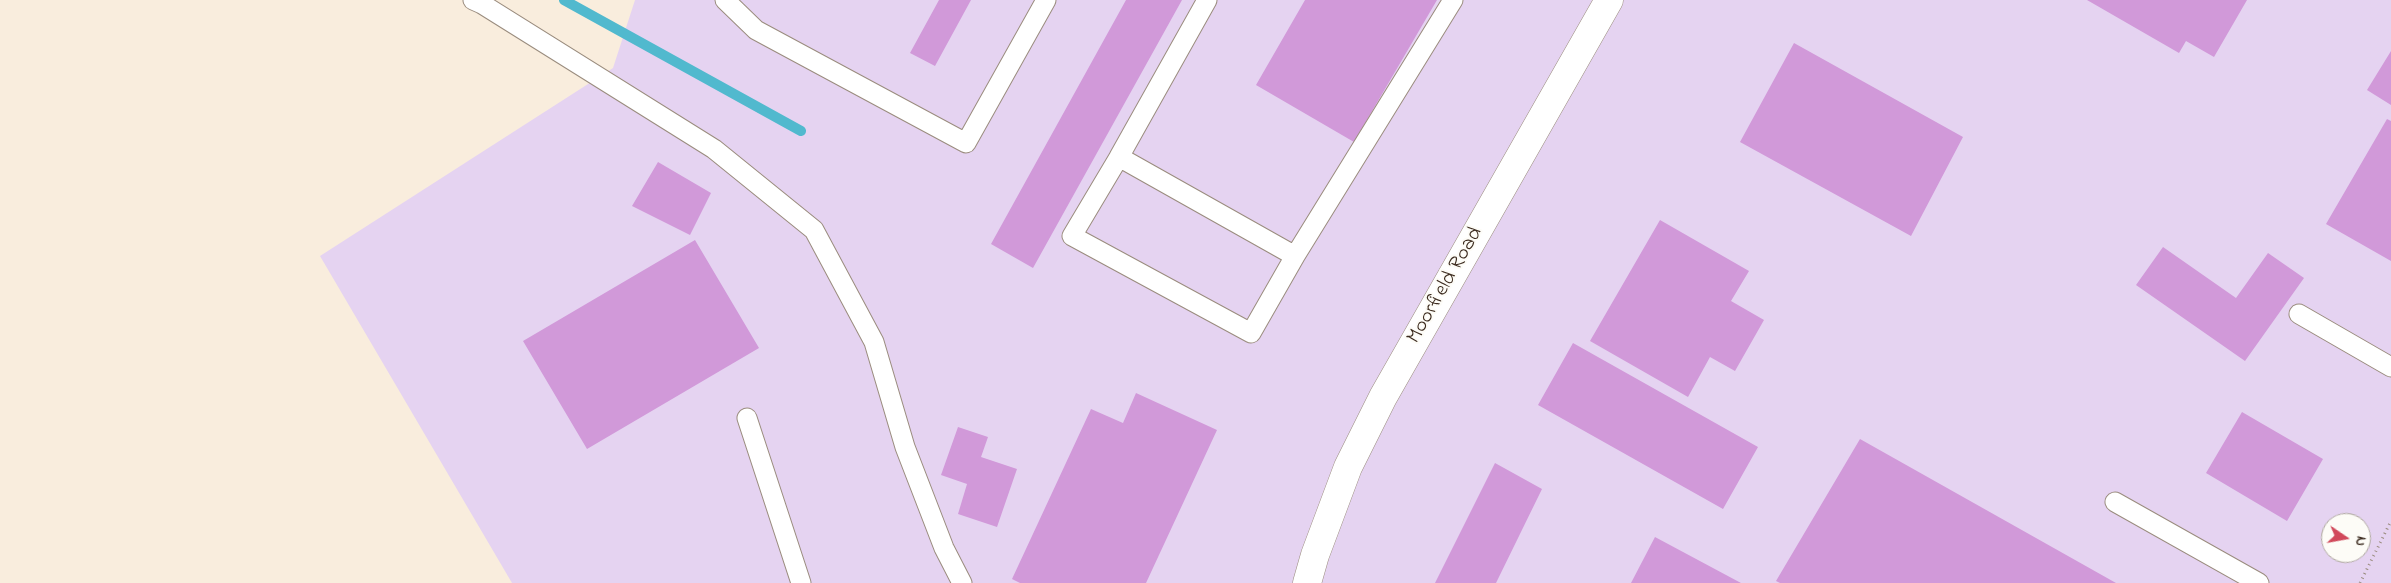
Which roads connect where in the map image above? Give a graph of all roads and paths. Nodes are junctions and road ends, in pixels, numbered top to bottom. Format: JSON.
{"nodes":[{"id":1,"x":473,"y":0,"type":"edge"},
{"id":2,"x":725,"y":0,"type":"edge"},
{"id":3,"x":1046,"y":0,"type":"edge"},
{"id":4,"x":1207,"y":0,"type":"edge"},
{"id":5,"x":1453,"y":0,"type":"edge"},
{"id":6,"x":1609,"y":0,"type":"edge"},
{"id":7,"x":1119,"y":156,"type":"junction"},
{"id":8,"x":1295,"y":256,"type":"junction"},
{"id":9,"x":2299,"y":314,"type":"dead end"},
{"id":10,"x":2391,"y":366,"type":"edge"},
{"id":11,"x":747,"y":418,"type":"dead end"},
{"id":12,"x":2115,"y":502,"type":"dead end"},
{"id":13,"x":2391,"y":522,"type":"edge"},
{"id":14,"x":801,"y":583,"type":"edge"},
{"id":15,"x":962,"y":583,"type":"edge"},
{"id":16,"x":1307,"y":583,"type":"edge"},
{"id":17,"x":2259,"y":583,"type":"edge"},
{"id":18,"x":2360,"y":583,"type":"edge"}],
"edges":[{"from":1,"to":15,"type":"lane"},
{"from":2,"to":3,"type":"lane"},
{"from":4,"to":7,"type":"lane"},
{"from":5,"to":8,"type":"lane"},
{"from":6,"to":16,"type":"street","name":"Moorfield Road"},
{"from":7,"to":8,"type":"lane"},
{"from":7,"to":8,"type":"lane"},
{"from":9,"to":10,"type":"lane"},
{"from":11,"to":14,"type":"lane"},
{"from":12,"to":17,"type":"lane"},
{"from":13,"to":18,"type":"path"}]}
